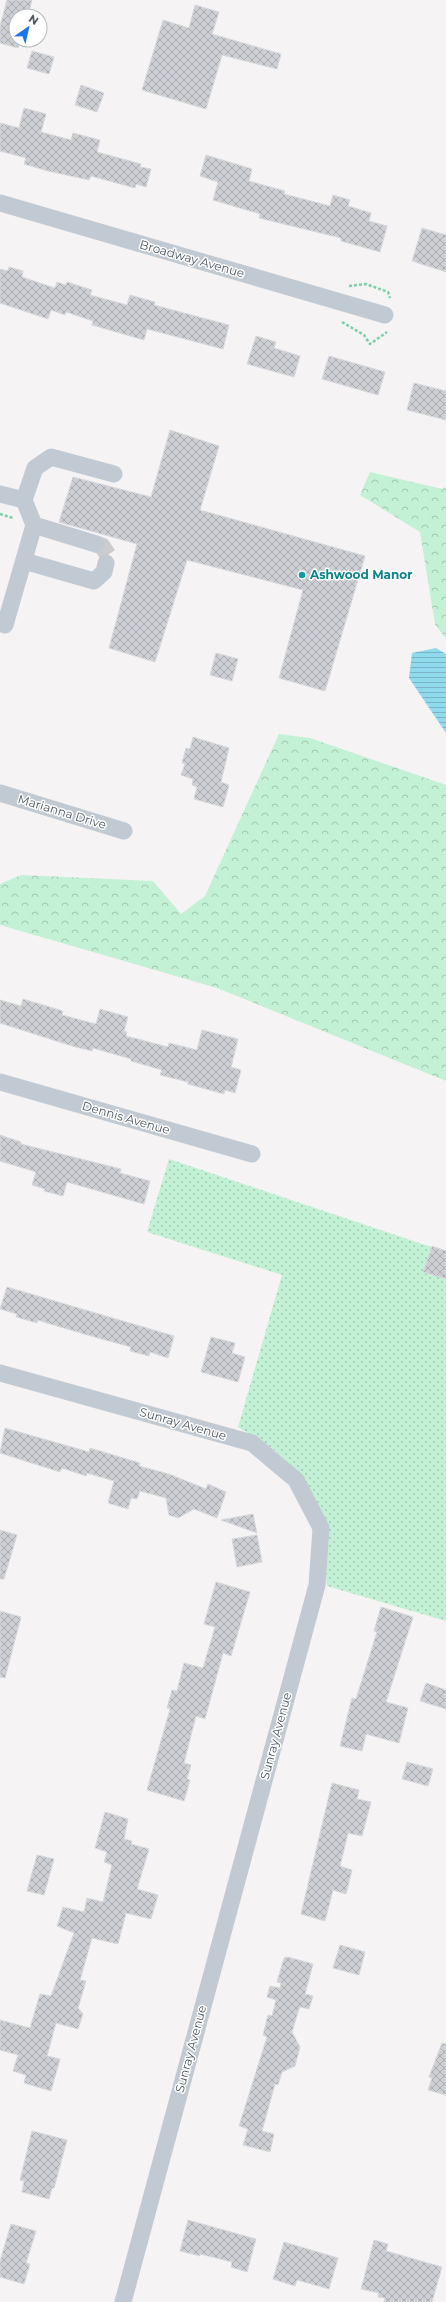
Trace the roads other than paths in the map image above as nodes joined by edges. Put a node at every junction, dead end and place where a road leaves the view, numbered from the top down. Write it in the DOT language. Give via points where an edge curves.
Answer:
graph roads {
  1 [pos="0,203"];
  2 [pos="385,315"];
  3 [pos="114,474"];
  4 [pos="0,494"];
  5 [pos="24,500"];
  6 [pos="34,525"];
  7 [pos="96,544"];
  8 [pos="24,561"];
  9 [pos="106,563"];
  10 [pos="5,625"];
  11 [pos="0,793"];
  12 [pos="124,831"];
  13 [pos="0,1082"];
  14 [pos="252,1154"];
  15 [pos="0,1373"];
  16 [pos="123,2302"];
  1 -- 2 [label="street, Broadway Avenue"];
  3 -- 5 [label="street" via="51,457 35,468"];
  4 -- 5 [label="street"];
  5 -- 6 [label="street"];
  6 -- 7 [label="street"];
  6 -- 8 [label="street"];
  8 -- 9 [label="street" via="94,581 104,572"];
  8 -- 10 [label="street"];
  11 -- 12 [label="street, Marianna Drive"];
  13 -- 14 [label="street, Dennis Avenue"];
  15 -- 16 [label="street, Sunray Avenue" via="252,1443 296,1480 321,1528 317,1585"];
}
